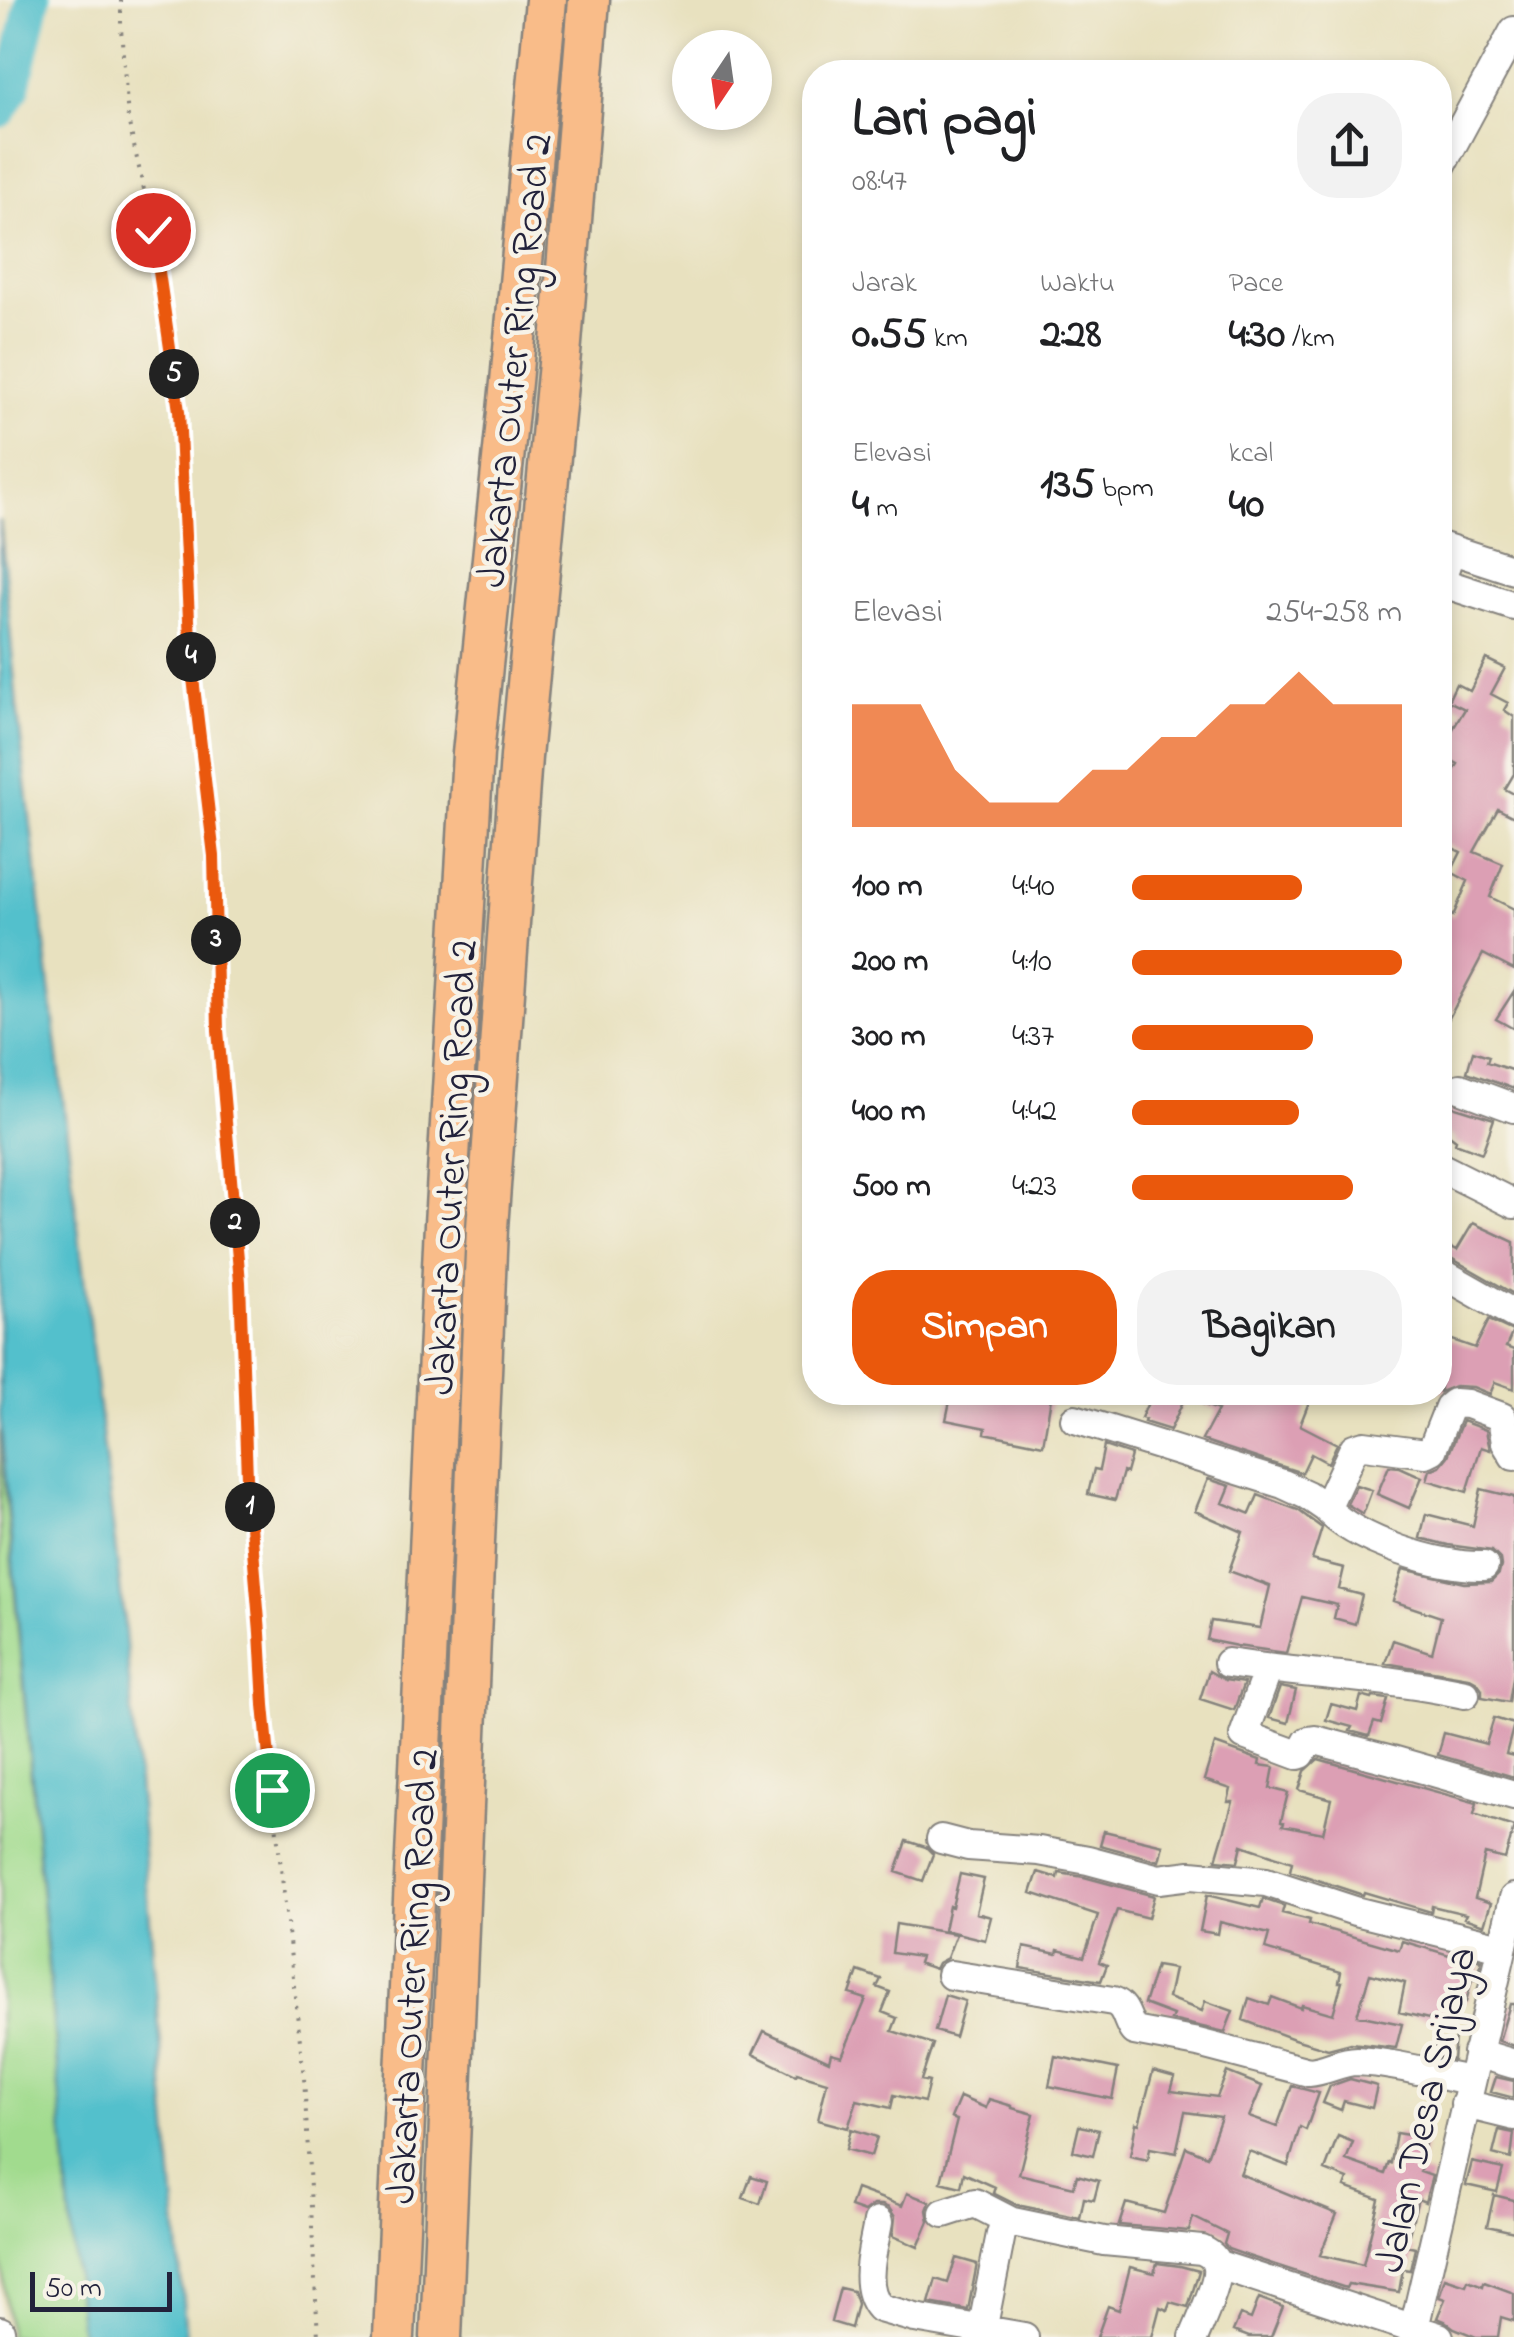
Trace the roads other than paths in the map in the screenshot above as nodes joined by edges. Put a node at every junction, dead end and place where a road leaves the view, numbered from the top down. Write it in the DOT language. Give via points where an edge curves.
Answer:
graph roads {
  1 [pos="517,0"];
  2 [pos="546,0"];
  3 [pos="590,0"];
  4 [pos="1514,31"];
  5 [pos="1452,146"];
  6 [pos="512,382"];
  7 [pos="1452,550"];
  8 [pos="1514,570"];
  9 [pos="1452,586"];
  10 [pos="1514,606"];
  11 [pos="1460,1088"];
  12 [pos="1514,1108"];
  13 [pos="1452,1173"];
  14 [pos="1514,1204"];
  15 [pos="1452,1279"];
  16 [pos="1514,1314"];
  17 [pos="1452,1405"];
  18 [pos="1452,1405"];
  19 [pos="1075,1420"];
  20 [pos="1514,1456"];
  21 [pos="1326,1508"];
  22 [pos="1484,1566"];
  23 [pos="1228,1663"];
  24 [pos="1268,1669"];
  25 [pos="1465,1694"];
  26 [pos="1514,1794"];
  27 [pos="940,1839"];
  28 [pos="1514,1898"];
  29 [pos="1505,1955"];
  30 [pos="951,1976"];
  31 [pos="1477,2053"];
  32 [pos="1514,2064"];
  33 [pos="1467,2093"];
  34 [pos="1514,2116"];
  35 [pos="944,2213"];
  36 [pos="1010,2221"];
  37 [pos="878,2222"];
  38 [pos="1216,2264"];
  39 [pos="982,2331"];
  40 [pos="1421,2335"];
  41 [pos="394,2337"];
  42 [pos="440,2337"];
  43 [pos="1024,2337"];
  44 [pos="1194,2337"];
  1 -- 6 [label="highway"];
  2 -- 6 [label="highway, Jakarta Outer Ring Road 2"];
  3 -- 42 [label="highway, Jakarta Outer Ring Road 2" via="521,757 487,1228"];
  4 -- 5 [label="street"];
  6 -- 41 [label="highway, Jakarta Outer Ring Road 2" via="473,754"];
  7 -- 8 [label="street"];
  9 -- 10 [label="street"];
  11 -- 12 [label="street"];
  13 -- 14 [label="street"];
  15 -- 16 [label="street"];
  17 -- 21 [label="street" via="1426,1454 1356,1447"];
  18 -- 20 [label="street" via="1502,1417"];
  19 -- 21 [label="street" via="1283,1484"];
  21 -- 22 [label="street" via="1406,1552"];
  23 -- 24 [label="street"];
  24 -- 25 [label="street"];
  24 -- 26 [label="street" via="1244,1736 1298,1755 1314,1740"];
  27 -- 29 [label="street" via="1088,1860 1158,1879 1266,1882"];
  28 -- 29 [label="street, Jalan Desa Srijaya"];
  29 -- 31 [label="street, Jalan Desa Srijaya"];
  30 -- 33 [label="street" via="1113,2001 1134,2031 1309,2072 1357,2061 1402,2067"];
  31 -- 32 [label="street"];
  31 -- 33 [label="street, Jalan Desa Srijaya"];
  33 -- 34 [label="street"];
  33 -- 40 [label="street, Jalan Desa Srijaya"];
  35 -- 36 [label="street" via="975,2204"];
  36 -- 38 [label="street" via="1104,2241 1202,2250"];
  36 -- 39 [label="street" via="1001,2234"];
  37 -- 39 [label="street" via="870,2280 880,2308"];
  38 -- 40 [label="street"];
  38 -- 44 [label="street"];
  39 -- 43 [label="street"];
}
